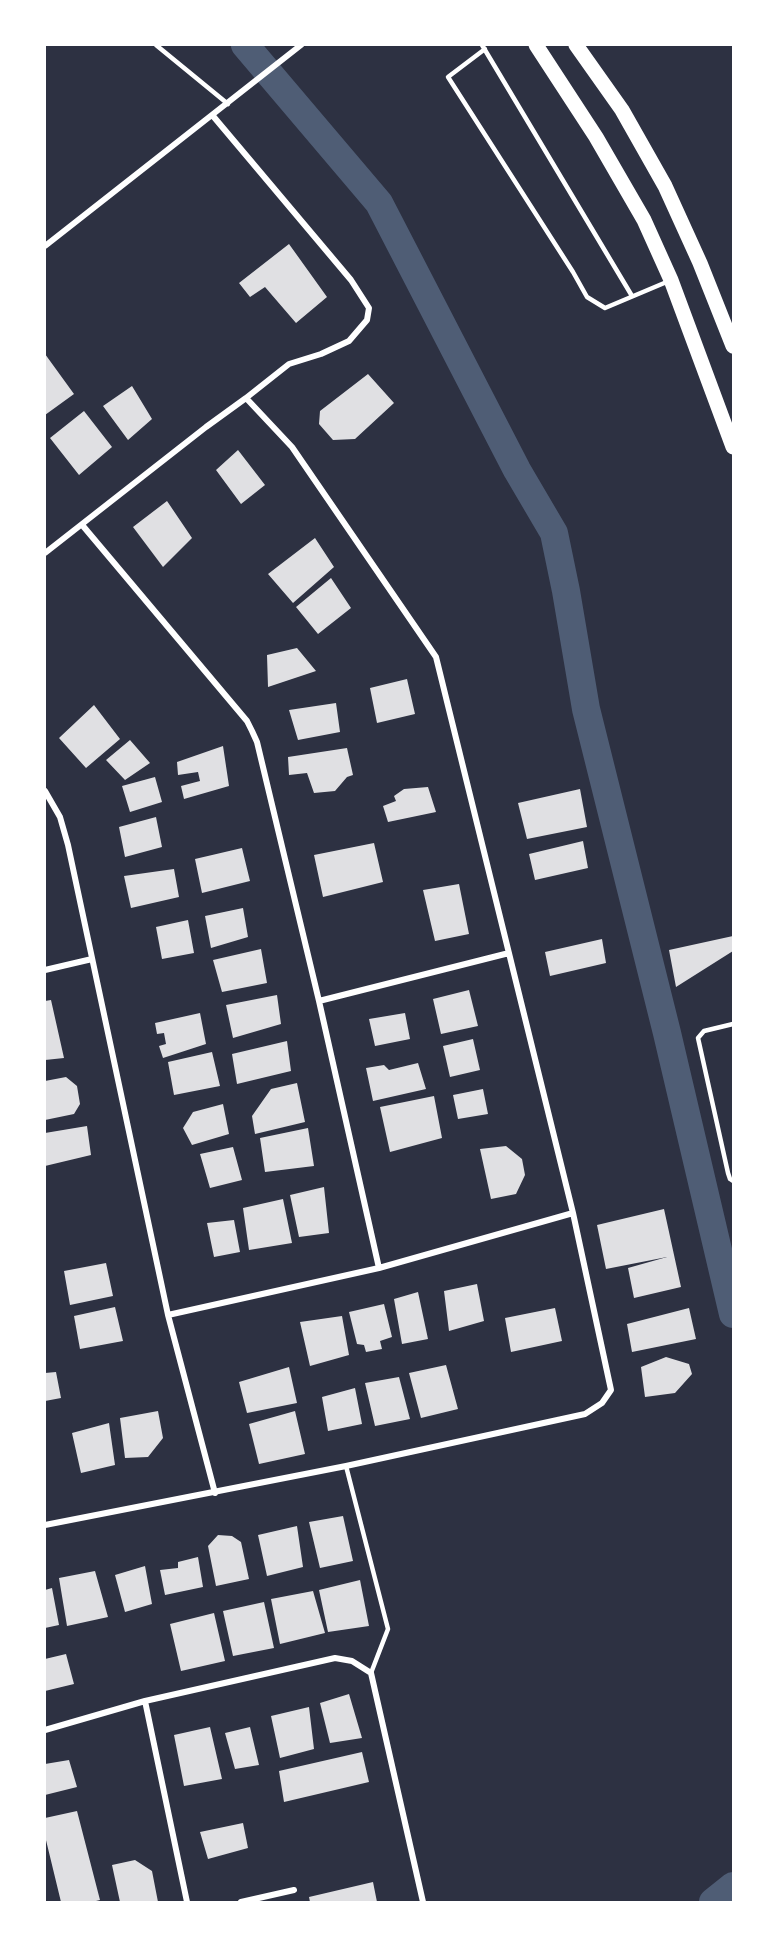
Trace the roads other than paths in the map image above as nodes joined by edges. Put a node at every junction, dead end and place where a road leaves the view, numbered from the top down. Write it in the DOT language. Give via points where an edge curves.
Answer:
graph roads {
  1 [pos="156,45"];
  2 [pos="301,45"];
  3 [pos="576,45"];
  4 [pos="483,47"];
  5 [pos="538,48"];
  6 [pos="228,104"];
  7 [pos="213,116"];
  8 [pos="46,243"];
  9 [pos="671,280"];
  10 [pos="632,296"];
  11 [pos="733,346"];
  12 [pos="246,398"];
  13 [pos="733,447"];
  14 [pos="82,526"];
  15 [pos="45,554"];
  16 [pos="45,791"];
  17 [pos="509,953"];
  18 [pos="92,959"];
  19 [pos="45,970"];
  20 [pos="319,1001"];
  21 [pos="733,1024"];
  22 [pos="733,1181"];
  23 [pos="573,1213"];
  24 [pos="379,1268"];
  25 [pos="168,1316"];
  26 [pos="346,1466"];
  27 [pos="215,1493"];
  28 [pos="45,1525"];
  29 [pos="371,1673"];
  30 [pos="145,1701"];
  31 [pos="45,1730"];
  32 [pos="294,1890"];
  33 [pos="187,1902"];
  34 [pos="241,1902"];
  35 [pos="423,1902"];
  1 -- 6 [label="lane"];
  2 -- 6 [label="street"];
  3 -- 11 [label="main road" via="622,110 665,186"];
  4 -- 10 [label="lane"];
  4 -- 10 [label="lane" via="448,77 587,297 605,308"];
  5 -- 9 [label="main road" via="597,137 644,220"];
  6 -- 7 [label="street"];
  7 -- 8 [label="street"];
  7 -- 12 [label="street" via="351,280 369,308 367,320 350,341 289,364"];
  9 -- 10 [label="lane"];
  9 -- 13 [label="main road"];
  12 -- 14 [label="street"];
  12 -- 17 [label="street" via="292,447 436,657"];
  14 -- 15 [label="street"];
  14 -- 20 [label="street" via="252,731"];
  16 -- 18 [label="street" via="60,817 68,845"];
  17 -- 20 [label="street"];
  17 -- 23 [label="street"];
  18 -- 19 [label="street"];
  18 -- 25 [label="street"];
  20 -- 24 [label="street"];
  21 -- 22 [label="lane" via="704,1031 698,1038"];
  23 -- 24 [label="street"];
  23 -- 26 [label="street" via="611,1390 602,1403 585,1414"];
  24 -- 25 [label="street"];
  25 -- 27 [label="street"];
  26 -- 27 [label="street"];
  26 -- 29 [label="lane" via="388,1629"];
  27 -- 28 [label="street"];
  29 -- 30 [label="street" via="352,1661 335,1658"];
  29 -- 35 [label="street"];
  30 -- 31 [label="street"];
  30 -- 33 [label="street"];
  32 -- 34 [label="street"];
}
